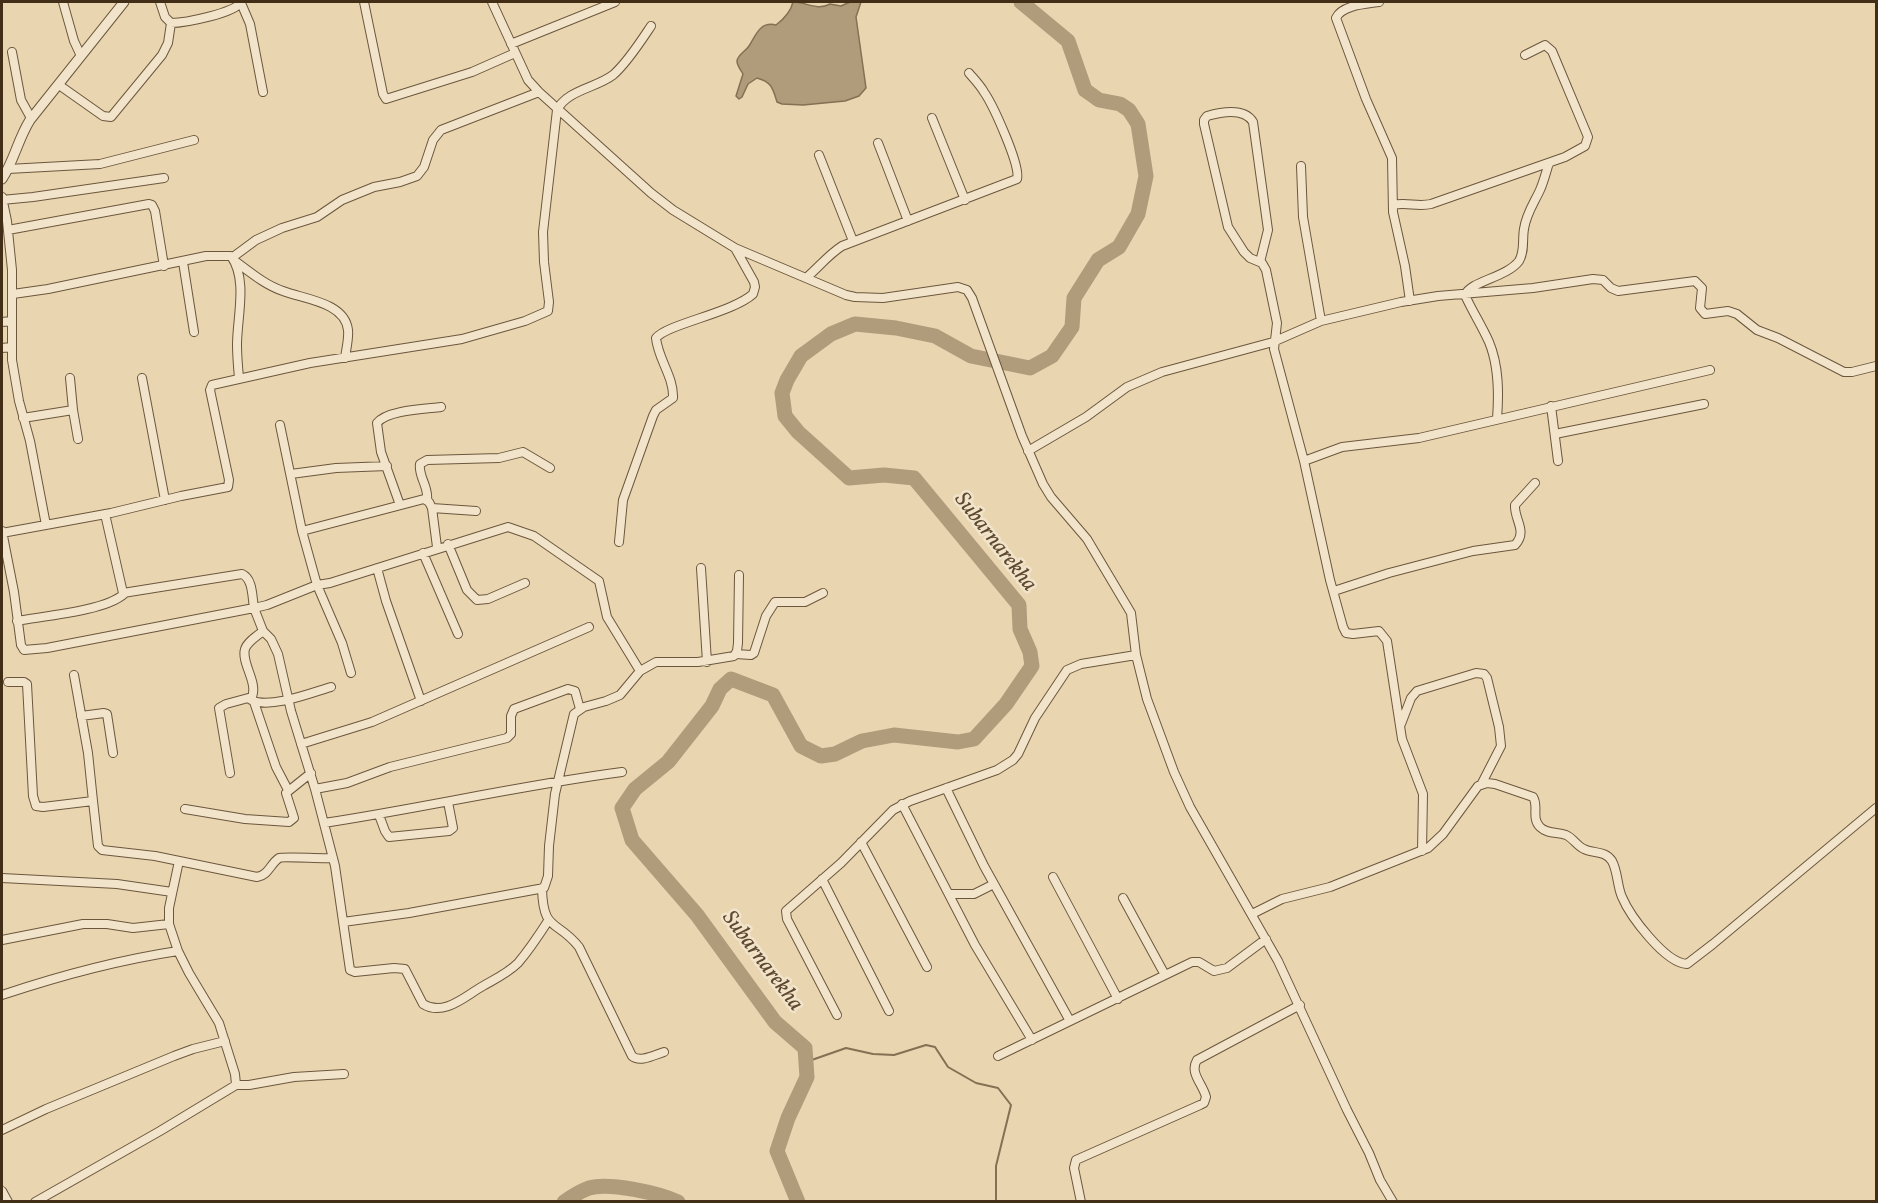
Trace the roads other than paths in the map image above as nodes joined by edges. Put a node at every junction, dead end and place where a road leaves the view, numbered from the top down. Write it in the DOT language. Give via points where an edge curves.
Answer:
graph roads {
  1 [pos="63,2"];
  2 [pos="124,2"];
  3 [pos="160,2"];
  4 [pos="241,2"];
  5 [pos="364,2"];
  6 [pos="492,2"];
  7 [pos="615,2"];
  8 [pos="1379,2"];
  9 [pos="171,23"];
  10 [pos="651,26"];
  11 [pos="511,44"];
  12 [pos="12,52"];
  13 [pos="515,53"];
  14 [pos="1524,55"];
  15 [pos="81,56"];
  16 [pos="969,73"];
  17 [pos="59,85"];
  18 [pos="263,92"];
  19 [pos="539,92"];
  20 [pos="557,110"];
  21 [pos="31,118"];
  22 [pos="932,118"];
  23 [pos="194,140"];
  24 [pos="878,143"];
  25 [pos="819,155"];
  26 [pos="1549,163"];
  27 [pos="1301,166"];
  28 [pos="8,169"];
  29 [pos="164,178"];
  30 [pos="2,179"];
  31 [pos="2,198"];
  32 [pos="964,200"];
  33 [pos="1393,205"];
  34 [pos="908,221"];
  35 [pos="8,230"];
  36 [pos="853,242"];
  37 [pos="735,248"];
  38 [pos="234,259"];
  39 [pos="183,262"];
  40 [pos="1260,262"];
  41 [pos="164,266"];
  42 [pos="806,278"];
  43 [pos="13,294"];
  44 [pos="1465,295"];
  45 [pos="1410,301"];
  46 [pos="11,321"];
  47 [pos="1321,321"];
  48 [pos="2,322"];
  49 [pos="194,332"];
  50 [pos="1274,342"];
  51 [pos="11,347"];
  52 [pos="2,348"];
  53 [pos="345,358"];
  54 [pos="1876,366"];
  55 [pos="1710,369"];
  56 [pos="70,378"];
  57 [pos="142,378"];
  58 [pos="239,378"];
  59 [pos="1704,404"];
  60 [pos="1551,406"];
  61 [pos="441,407"];
  62 [pos="73,410"];
  63 [pos="23,418"];
  64 [pos="1497,418"];
  65 [pos="280,425"];
  66 [pos="1555,434"];
  67 [pos="78,439"];
  68 [pos="1028,451"];
  69 [pos="1304,461"];
  70 [pos="1558,461"];
  71 [pos="387,466"];
  72 [pos="550,468"];
  73 [pos="291,474"];
  74 [pos="1536,483"];
  75 [pos="165,500"];
  76 [pos="427,500"];
  77 [pos="400,505"];
  78 [pos="432,508"];
  79 [pos="476,511"];
  80 [pos="105,514"];
  81 [pos="45,525"];
  82 [pos="302,531"];
  83 [pos="2,532"];
  84 [pos="619,542"];
  85 [pos="448,544"];
  86 [pos="437,547"];
  87 [pos="423,553"];
  88 [pos="377,568"];
  89 [pos="701,568"];
  90 [pos="739,575"];
  91 [pos="525,583"];
  92 [pos="317,585"];
  93 [pos="1334,591"];
  94 [pos="823,593"];
  95 [pos="124,594"];
  96 [pos="254,608"];
  97 [pos="17,621"];
  98 [pos="589,627"];
  99 [pos="262,631"];
  100 [pos="458,634"];
  101 [pos="736,654"];
  102 [pos="1136,655"];
  103 [pos="707,662"];
  104 [pos="640,671"];
  105 [pos="351,673"];
  106 [pos="75,675"];
  107 [pos="8,682"];
  108 [pos="331,687"];
  109 [pos="289,699"];
  110 [pos="252,700"];
  111 [pos="421,701"];
  112 [pos="580,709"];
  113 [pos="81,716"];
  114 [pos="1400,725"];
  115 [pos="302,744"];
  116 [pos="113,753"];
  117 [pos="622,772"];
  118 [pos="230,773"];
  119 [pos="311,773"];
  120 [pos="558,780"];
  121 [pos="1482,783"];
  122 [pos="946,788"];
  123 [pos="315,789"];
  124 [pos="288,790"];
  125 [pos="93,801"];
  126 [pos="448,802"];
  127 [pos="902,804"];
  128 [pos="1876,808"];
  129 [pos="185,809"];
  130 [pos="379,815"];
  131 [pos="324,824"];
  132 [pos="861,842"];
  133 [pos="1422,851"];
  134 [pos="333,858"];
  135 [pos="179,861"];
  136 [pos="1053,877"];
  137 [pos="2,878"];
  138 [pos="822,879"];
  139 [pos="994,884"];
  140 [pos="542,888"];
  141 [pos="172,892"];
  142 [pos="949,894"];
  143 [pos="1123,898"];
  144 [pos="1252,914"];
  145 [pos="548,921"];
  146 [pos="343,922"];
  147 [pos="169,924"];
  148 [pos="1266,939"];
  149 [pos="2,940"];
  150 [pos="178,951"];
  151 [pos="927,967"];
  152 [pos="1165,975"];
  153 [pos="2,995"];
  154 [pos="1118,999"];
  155 [pos="1300,1005"];
  156 [pos="889,1011"];
  157 [pos="837,1015"];
  158 [pos="1071,1021"];
  159 [pos="1032,1040"];
  160 [pos="225,1041"];
  161 [pos="664,1052"];
  162 [pos="998,1056"];
  163 [pos="344,1074"];
  164 [pos="236,1085"];
  165 [pos="2,1130"];
  166 [pos="2,1191"];
  167 [pos="8,1202"];
  168 [pos="35,1202"];
  169 [pos="1081,1202"];
  170 [pos="1393,1202"];
  1 -- 15 [label="street"];
  2 -- 15 [label="street"];
  3 -- 9 [label="street"];
  4 -- 9 [label="street" via="226,11"];
  4 -- 18 [label="street" via="250,24"];
  5 -- 13 [label="street" via="386,99 472,72"];
  6 -- 11 [label="street"];
  7 -- 11 [label="street"];
  8 -- 33 [label="street" via="1345,9 1336,18 1392,158"];
  9 -- 17 [label="street" via="162,55 111,117"];
  10 -- 20 [label="street" via="618,71 568,97"];
  11 -- 13 [label="street"];
  12 -- 21 [label="street" via="21,100"];
  13 -- 19 [label="street" via="528,80"];
  14 -- 26 [label="street" via="1543,45 1549,47 1588,137 1578,151"];
  15 -- 17 [label="street"];
  16 -- 32 [label="street" via="994,110 1018,177"];
  17 -- 21 [label="street"];
  19 -- 20 [label="street"];
  19 -- 38 [label="street" via="441,130 417,176 342,200 322,214 256,240"];
  20 -- 37 [label="street" via="651,193"];
  20 -- 53 [label="street" via="543,232 548,311 462,339"];
  21 -- 28 [label="street"];
  22 -- 32 [label="street"];
  23 -- 28 [label="street" via="100,164"];
  24 -- 34 [label="street"];
  25 -- 36 [label="street"];
  26 -- 33 [label="street" via="1431,204"];
  26 -- 44 [label="street" via="1529,210 1520,259 1500,275 1469,288"];
  27 -- 47 [label="street" via="1304,217"];
  28 -- 30 [label="street"];
  29 -- 31 [label="street"];
  31 -- 35 [label="street"];
  32 -- 34 [label="street"];
  33 -- 45 [label="street"];
  34 -- 36 [label="street"];
  35 -- 41 [label="street" via="149,204 155,211"];
  35 -- 43 [label="street"];
  36 -- 42 [label="street" via="830,254"];
  37 -- 42 [label="street"];
  37 -- 84 [label="street" via="754,282 753,294 719,313 656,338 674,396 652,416 623,500"];
  38 -- 39 [label="street" via="206,256"];
  38 -- 53 [label="street" via="279,290 335,310 345,320 348,331"];
  38 -- 58 [label="street" via="240,296"];
  39 -- 41 [label="street"];
  39 -- 49 [label="street"];
  40 -- 40 [label="street" via="1268,230 1253,122 1237,112 1207,116 1204,124 1228,227 1244,252"];
  40 -- 50 [label="street" via="1266,270 1277,323"];
  41 -- 43 [label="street"];
  42 -- 68 [label="street" via="855,297 883,298 958,287 967,290"];
  43 -- 46 [label="street"];
  44 -- 45 [label="street"];
  44 -- 54 [label="street" via="1593,279 1603,280 1618,291 1695,281 1702,288 1700,308 1705,314 1737,314 1757,330 1844,372"];
  44 -- 64 [label="street" via="1489,343 1498,389"];
  45 -- 47 [label="street"];
  46 -- 48 [label="street"];
  46 -- 51 [label="street"];
  47 -- 50 [label="street"];
  50 -- 68 [label="street" via="1145,378"];
  50 -- 69 [label="street"];
  51 -- 52 [label="street"];
  51 -- 63 [label="street"];
  53 -- 58 [label="street"];
  55 -- 60 [label="street"];
  56 -- 62 [label="street"];
  57 -- 75 [label="street"];
  58 -- 75 [label="street" via="210,387 228,488"];
  59 -- 66 [label="street"];
  60 -- 64 [label="street"];
  60 -- 66 [label="street"];
  61 -- 71 [label="street" via="378,420 377,433"];
  62 -- 63 [label="street"];
  62 -- 67 [label="street"];
  63 -- 81 [label="street"];
  64 -- 69 [label="street" via="1419,438 1341,447"];
  65 -- 73 [label="street"];
  66 -- 70 [label="street"];
  68 -- 102 [label="street" via="1052,497 1087,539 1131,613"];
  69 -- 93 [label="street"];
  71 -- 73 [label="street"];
  71 -- 77 [label="street"];
  72 -- 76 [label="street" via="523,452 499,458 427,460 419,466"];
  73 -- 82 [label="street"];
  74 -- 93 [label="street" via="1515,505 1521,527 1515,545 1463,554"];
  75 -- 80 [label="street"];
  76 -- 77 [label="street"];
  76 -- 78 [label="street"];
  77 -- 82 [label="street"];
  78 -- 79 [label="street"];
  78 -- 86 [label="street"];
  80 -- 81 [label="street"];
  80 -- 95 [label="street"];
  81 -- 83 [label="street"];
  82 -- 92 [label="street"];
  83 -- 97 [label="street"];
  85 -- 86 [label="street"];
  85 -- 91 [label="street" via="467,590 477,600"];
  85 -- 104 [label="street" via="508,526 556,549 599,580 607,617"];
  86 -- 87 [label="street"];
  87 -- 88 [label="street"];
  87 -- 100 [label="street"];
  88 -- 92 [label="street"];
  88 -- 111 [label="street"];
  89 -- 103 [label="street"];
  90 -- 101 [label="street"];
  92 -- 96 [label="street"];
  92 -- 105 [label="street"];
  93 -- 114 [label="street" via="1346,633 1377,631 1385,636"];
  94 -- 101 [label="street" via="805,602 775,602 754,653"];
  95 -- 96 [label="street" via="242,574 250,582"];
  95 -- 97 [label="street" via="98,606"];
  96 -- 97 [label="street" via="28,651 21,645"];
  96 -- 99 [label="street"];
  98 -- 111 [label="street"];
  99 -- 109 [label="street" via="274,644"];
  99 -- 110 [label="street" via="245,649 254,689"];
  101 -- 103 [label="street"];
  102 -- 122 [label="street" via="1067,670 1013,760 997,770"];
  102 -- 144 [label="street" via="1147,699 1182,790"];
  103 -- 104 [label="street" via="657,662"];
  104 -- 112 [label="street" via="620,695"];
  106 -- 113 [label="street"];
  107 -- 125 [label="street" via="27,684 36,806"];
  108 -- 109 [label="street"];
  109 -- 110 [label="street" via="260,703"];
  109 -- 115 [label="street"];
  110 -- 118 [label="street" via="219,708"];
  110 -- 124 [label="street"];
  111 -- 115 [label="street"];
  112 -- 120 [label="street" via="572,717"];
  112 -- 123 [label="street" via="575,691 568,689 514,709 512,734 507,738"];
  113 -- 116 [label="street" via="107,714"];
  113 -- 125 [label="street"];
  114 -- 121 [label="street" via="1417,691 1484,674 1501,740"];
  114 -- 133 [label="street" via="1423,794"];
  115 -- 119 [label="street"];
  117 -- 120 [label="street"];
  119 -- 123 [label="street"];
  119 -- 124 [label="street"];
  120 -- 126 [label="street"];
  120 -- 140 [label="street" via="548,876"];
  121 -- 128 [label="street" via="1533,797 1540,827 1610,858 1624,902 1654,942 1683,964 1694,960"];
  121 -- 133 [label="street" via="1443,834"];
  122 -- 127 [label="street"];
  122 -- 139 [label="street"];
  123 -- 131 [label="street"];
  124 -- 129 [label="street" via="286,797 294,818 289,822"];
  125 -- 135 [label="street" via="98,846 102,850"];
  126 -- 130 [label="street"];
  126 -- 130 [label="street" via="453,828 449,831 393,838 386,834"];
  127 -- 132 [label="street"];
  127 -- 142 [label="street"];
  130 -- 131 [label="street"];
  131 -- 134 [label="street"];
  132 -- 138 [label="street"];
  132 -- 151 [label="street"];
  133 -- 144 [label="street" via="1330,887 1282,899"];
  134 -- 135 [label="street" via="283,857 257,878"];
  134 -- 146 [label="street"];
  135 -- 141 [label="street"];
  136 -- 154 [label="street"];
  137 -- 141 [label="street" via="117,884"];
  138 -- 156 [label="street"];
  138 -- 157 [label="street" via="785,913"];
  139 -- 142 [label="street" via="968,895"];
  139 -- 158 [label="street"];
  140 -- 145 [label="street"];
  140 -- 146 [label="street"];
  141 -- 147 [label="street"];
  142 -- 159 [label="street"];
  143 -- 152 [label="street"];
  144 -- 148 [label="street"];
  145 -- 146 [label="street" via="527,952 507,972 461,1000 434,1008 423,1004 405,969 350,970"];
  145 -- 161 [label="street" via="579,947 632,1056 641,1059"];
  147 -- 149 [label="street" via="133,928 83,924"];
  147 -- 150 [label="street"];
  148 -- 152 [label="street" via="1221,970 1197,961"];
  148 -- 155 [label="street"];
  150 -- 153 [label="street" via="132,958"];
  150 -- 160 [label="street" via="219,1023"];
  152 -- 154 [label="street"];
  154 -- 158 [label="street"];
  155 -- 169 [label="street" via="1197,1060 1194,1072 1206,1097 1200,1106 1076,1160"];
  155 -- 170 [label="street"];
  158 -- 159 [label="street"];
  159 -- 162 [label="street"];
  160 -- 164 [label="street"];
  160 -- 165 [label="street" via="174,1056"];
  163 -- 164 [label="street"];
  164 -- 168 [label="street"];
  166 -- 167 [label="street"];
}
